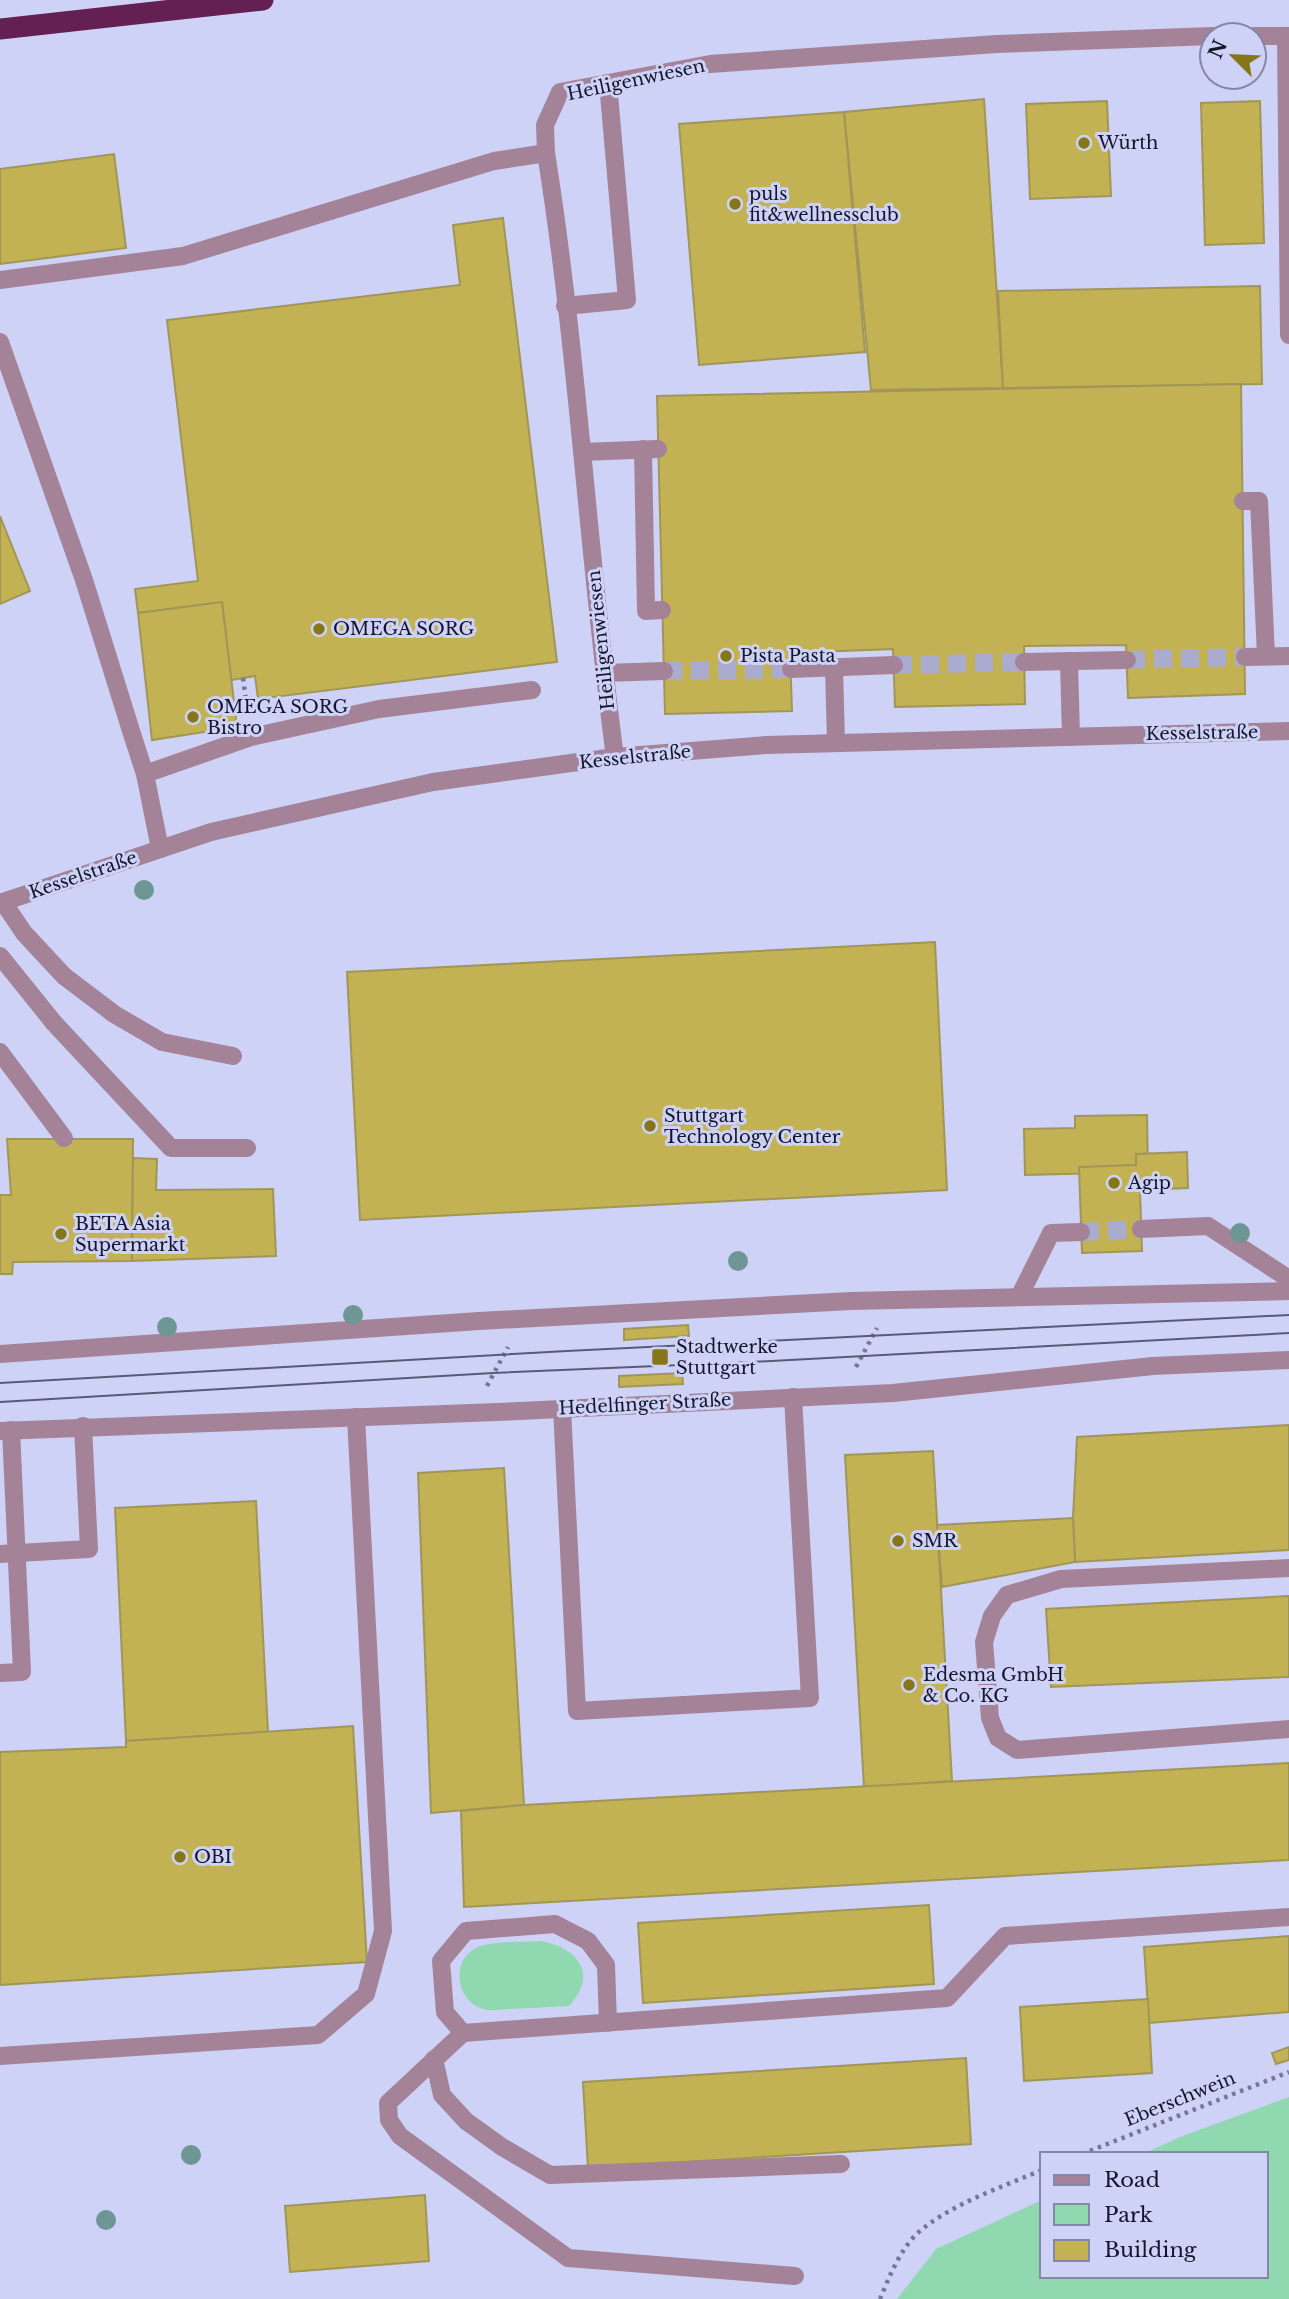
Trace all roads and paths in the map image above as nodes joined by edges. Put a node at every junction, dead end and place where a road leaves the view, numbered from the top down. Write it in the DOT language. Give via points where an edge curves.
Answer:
graph roads {
  1 [pos="262,0"];
  2 [pos="0,29"];
  3 [pos="1268,36"];
  4 [pos="1287,36"];
  5 [pos="1198,37"];
  6 [pos="608,83"];
  7 [pos="1288,116"];
  8 [pos="546,153"];
  9 [pos="1289,246"];
  10 [pos="0,280"];
  11 [pos="565,306"];
  12 [pos="1289,335"];
  13 [pos="0,342"];
  14 [pos="582,452"];
  15 [pos="1243,501"];
  16 [pos="662,610"];
  17 [pos="1266,656"];
  18 [pos="1289,656"];
  19 [pos="1245,657"];
  20 [pos="1127,660"];
  21 [pos="1024,662"];
  22 [pos="1069,662"];
  23 [pos="894,665"];
  24 [pos="834,667"];
  25 [pos="791,668"];
  26 [pos="664,671"];
  27 [pos="604,673"];
  28 [pos="531,690"];
  29 [pos="1289,731"];
  30 [pos="1071,737"];
  31 [pos="836,743"];
  32 [pos="615,757"];
  33 [pos="145,774"];
  34 [pos="159,849"];
  35 [pos="1,902"];
  36 [pos="0,956"];
  37 [pos="0,1052"];
  38 [pos="233,1056"];
  39 [pos="64,1138"];
  40 [pos="247,1148"];
  41 [pos="1141,1229"];
  42 [pos="1081,1232"];
  43 [pos="1289,1279"];
  44 [pos="1289,1291"];
  45 [pos="1019,1297"];
  46 [pos="514,1338"];
  47 [pos="0,1354"];
  48 [pos="1289,1360"];
  49 [pos="495,1391"];
  50 [pos="793,1397"];
  51 [pos="562,1408"];
  52 [pos="356,1417"];
  53 [pos="83,1426"];
  54 [pos="5,1431"];
  55 [pos="0,1554"];
  56 [pos="1289,1568"];
  57 [pos="0,1673"];
  58 [pos="1289,1729"];
  59 [pos="1289,1917"];
  60 [pos="608,2023"];
  61 [pos="463,2033"];
  62 [pos="0,2056"];
  63 [pos="434,2059"];
  64 [pos="1289,2072"];
  65 [pos="1087,2152"];
  66 [pos="841,2164"];
  67 [pos="1040,2171"];
  68 [pos="795,2276"];
  69 [pos="880,2299"];
  1 -- 2 [label="highway"];
  3 -- 4 [label="street"];
  4 -- 7 [label="street"];
  5 -- 6 [label="street, Heiligenwiesen" via="997,44 710,64"];
  6 -- 8 [label="street, Heiligenwiesen" via="560,92 545,125"];
  6 -- 11 [label="street" via="628,300"];
  7 -- 9 [label="street"];
  8 -- 10 [label="street" via="494,161 183,256"];
  8 -- 11 [label="street, Heiligenwiesen"];
  9 -- 12 [label="street"];
  11 -- 14 [label="street, Heiligenwiesen"];
  13 -- 33 [label="street" via="84,580"];
  14 -- 16 [label="street" via="651,449 646,611"];
  14 -- 27 [label="street, Heiligenwiesen"];
  15 -- 17 [label="street" via="1259,501"];
  17 -- 18 [label="street"];
  17 -- 19 [label="street"];
  20 -- 22 [label="street"];
  21 -- 22 [label="street"];
  22 -- 30 [label="street"];
  23 -- 24 [label="street"];
  24 -- 25 [label="street"];
  24 -- 31 [label="street"];
  26 -- 27 [label="street"];
  27 -- 32 [label="street, Heiligenwiesen"];
  28 -- 33 [label="street" via="379,709 251,737"];
  29 -- 30 [label="street, Kesselstraße"];
  30 -- 31 [label="street, Kesselstraße"];
  31 -- 32 [label="street, Kesselstraße"];
  32 -- 34 [label="street, Kesselstraße" via="433,782 211,832"];
  33 -- 34 [label="street"];
  34 -- 35 [label="street, Kesselstraße"];
  35 -- 38 [label="street" via="64,976 114,1014 162,1042"];
  36 -- 40 [label="street" via="54,1023 172,1148"];
  37 -- 39 [label="street"];
  41 -- 43 [label="street" via="1208,1226"];
  42 -- 45 [label="street" via="1051,1233"];
  44 -- 45 [label="street"];
  45 -- 47 [label="street" via="850,1301 479,1321"];
  46 -- 49 [label="path" via="484,1391"];
  48 -- 50 [label="street, Hedelfinger Straße" via="1153,1366 893,1393"];
  50 -- 51 [label="street, Hedelfinger Straße"];
  50 -- 51 [label="street" via="810,1698 577,1711"];
  51 -- 52 [label="street, Hedelfinger Straße"];
  52 -- 53 [label="street, Hedelfinger Straße"];
  52 -- 62 [label="street" via="383,1931 366,1994 318,2035"];
  53 -- 54 [label="street, Hedelfinger Straße"];
  53 -- 55 [label="street" via="89,1549"];
  54 -- 57 [label="street" via="19,1576 22,1672"];
  56 -- 58 [label="street" via="1061,1580 1007,1595 992,1616 984,1642 990,1718 998,1738 1017,1750"];
  59 -- 60 [label="street" via="1004,1936 947,1998"];
  60 -- 61 [label="street"];
  60 -- 61 [label="street" via="606,1965 588,1941 555,1924 466,1931 441,1961 445,2012"];
  61 -- 63 [label="street"];
  63 -- 66 [label="street" via="442,2095 466,2121 550,2175"];
  63 -- 68 [label="street" via="388,2103 389,2120 400,2136 568,2258"];
  64 -- 65 [label="path, Eberschwein"];
  67 -- 69 [label="path" via="961,2205 920,2231 894,2266"];
}
